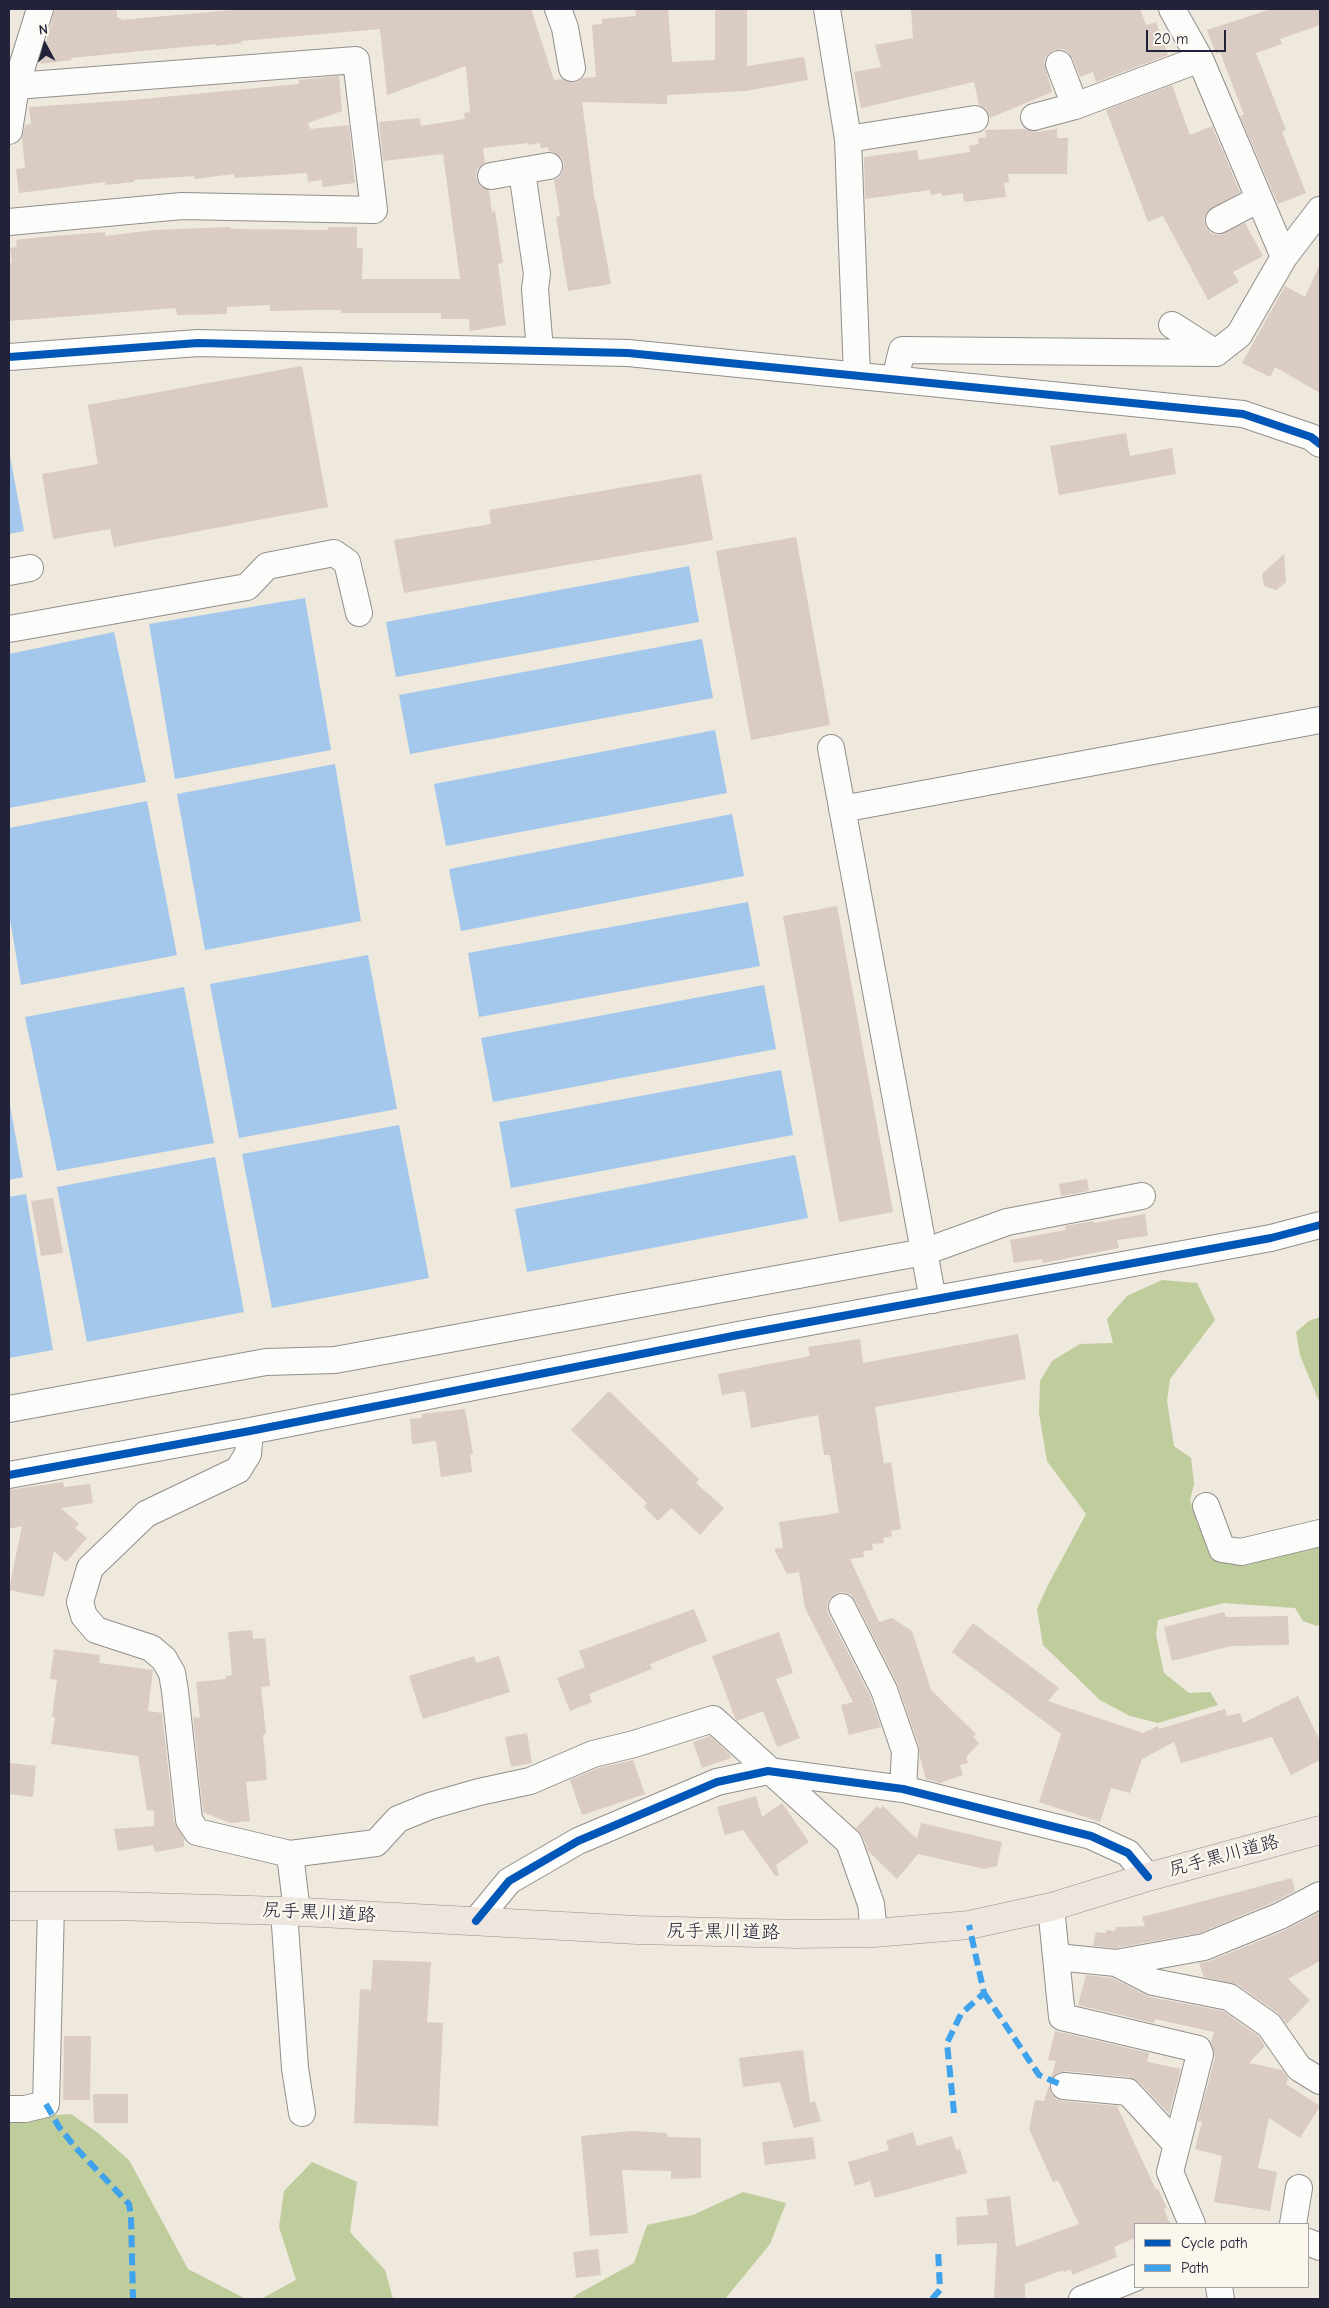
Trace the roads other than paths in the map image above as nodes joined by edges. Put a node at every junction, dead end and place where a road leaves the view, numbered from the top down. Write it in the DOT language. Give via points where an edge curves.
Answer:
graph roads {
  1 [pos="40,9"];
  2 [pos="558,9"];
  3 [pos="827,9"];
  4 [pos="1172,9"];
  5 [pos="1200,59"];
  6 [pos="1059,64"];
  7 [pos="572,68"];
  8 [pos="16,86"];
  9 [pos="1075,106"];
  10 [pos="1034,117"];
  11 [pos="975,119"];
  12 [pos="9,131"];
  13 [pos="848,139"];
  14 [pos="549,166"];
  15 [pos="522,172"];
  16 [pos="491,176"];
  17 [pos="1259,199"];
  18 [pos="1320,210"];
  19 [pos="1219,220"];
  20 [pos="9,222"];
  21 [pos="1284,256"];
  22 [pos="1172,324"];
  23 [pos="540,351"];
  24 [pos="1216,353"];
  25 [pos="9,357"];
  26 [pos="857,376"];
  27 [pos="895,379"];
  28 [pos="1320,444"];
  29 [pos="359,613"];
  30 [pos="9,629"];
  31 [pos="1320,720"];
  32 [pos="831,748"];
  33 [pos="842,809"];
  34 [pos="1142,1196"];
  35 [pos="1320,1225"];
  36 [pos="924,1252"];
  37 [pos="933,1300"];
  38 [pos="9,1409"];
  39 [pos="250,1431"];
  40 [pos="9,1475"];
  41 [pos="1206,1506"];
  42 [pos="1320,1534"];
  43 [pos="842,1607"];
  44 [pos="768,1771"];
  45 [pos="903,1789"];
  46 [pos="1315,1828"];
  47 [pos="290,1854"];
  48 [pos="1148,1877"];
  49 [pos="9,1888"];
  50 [pos="1320,1894"];
  51 [pos="9,1906"];
  52 [pos="51,1906"];
  53 [pos="114,1906"];
  54 [pos="1051,1907"];
  55 [pos="290,1912"];
  56 [pos="476,1921"];
  57 [pos="874,1933"];
  58 [pos="1058,1957"];
  59 [pos="1116,1963"];
  60 [pos="1320,2081"];
  61 [pos="1064,2086"];
  62 [pos="9,2109"];
  63 [pos="302,2113"];
  64 [pos="1177,2145"];
  65 [pos="1299,2188"];
  66 [pos="1192,2223"];
  67 [pos="1293,2223"];
  68 [pos="1134,2278"];
  69 [pos="1082,2299"];
  1 -- 8 [label="street"];
  2 -- 7 [label="street"];
  3 -- 13 [label="street"];
  4 -- 5 [label="street"];
  5 -- 9 [label="street"];
  5 -- 17 [label="street"];
  6 -- 9 [label="street"];
  8 -- 12 [label="street"];
  8 -- 20 [label="street" via="356,60 374,210 182,206"];
  9 -- 10 [label="street"];
  11 -- 13 [label="street"];
  13 -- 26 [label="street"];
  14 -- 15 [label="street"];
  15 -- 16 [label="street"];
  15 -- 23 [label="street" via="537,274 535,289"];
  17 -- 19 [label="street"];
  17 -- 21 [label="street"];
  18 -- 21 [label="street"];
  21 -- 24 [label="street" via="1239,335"];
  22 -- 24 [label="street"];
  23 -- 25 [label="street" via="198,344"];
  23 -- 26 [label="street" via="628,353"];
  24 -- 27 [label="street" via="902,350"];
  26 -- 27 [label="street"];
  27 -- 28 [label="street" via="1243,414 1311,437"];
  29 -- 30 [label="street" via="347,562 334,553 267,566 247,587"];
  31 -- 33 [label="street"];
  32 -- 33 [label="street"];
  33 -- 36 [label="street"];
  34 -- 36 [label="street" via="1007,1222"];
  35 -- 37 [label="street" via="1271,1238"];
  36 -- 37 [label="street"];
  36 -- 38 [label="street" via="335,1360 266,1362"];
  37 -- 39 [label="street"];
  39 -- 40 [label="street"];
  39 -- 47 [label="street" via="248,1454 238,1470 146,1514 90,1568 80,1602 84,1616 96,1630 151,1648 164,1659 172,1673 188,1820 197,1832"];
  41 -- 42 [label="street" via="1222,1549 1241,1552"];
  43 -- 45 [label="street" via="884,1690 905,1752"];
  44 -- 45 [label="street"];
  44 -- 47 [label="street" via="713,1719 593,1754 530,1781 430,1806 398,1819 376,1843"];
  44 -- 56 [label="street" via="717,1782 578,1841 509,1881"];
  44 -- 57 [label="street" via="849,1842 871,1904"];
  45 -- 48 [label="street" via="1091,1836 1128,1853"];
  46 -- 48 [label="main road, 尻手黒川道路"];
  47 -- 55 [label="street"];
  48 -- 54 [label="main road, 尻手黒川道路"];
  49 -- 53 [label="main road, 尻手黒川道路"];
  50 -- 59 [label="street" via="1280,1916 1204,1947"];
  51 -- 52 [label="main road, 尻手黒川道路"];
  52 -- 53 [label="main road, 尻手黒川道路"];
  52 -- 62 [label="street" via="46,2104"];
  53 -- 55 [label="main road, 尻手黒川道路"];
  54 -- 57 [label="main road, 尻手黒川道路" via="969,1925"];
  54 -- 58 [label="street"];
  55 -- 56 [label="main road, 尻手黒川道路"];
  55 -- 63 [label="street" via="295,2068"];
  56 -- 57 [label="main road, 尻手黒川道路" via="637,1930"];
  58 -- 59 [label="street"];
  58 -- 64 [label="street" via="1062,2017 1198,2049 1200,2054"];
  59 -- 60 [label="street" via="1153,1982 1229,1997 1269,2025 1299,2068"];
  61 -- 64 [label="street" via="1128,2092"];
  64 -- 66 [label="street" via="1170,2172"];
  65 -- 67 [label="street"];
  68 -- 69 [label="street"];
}
